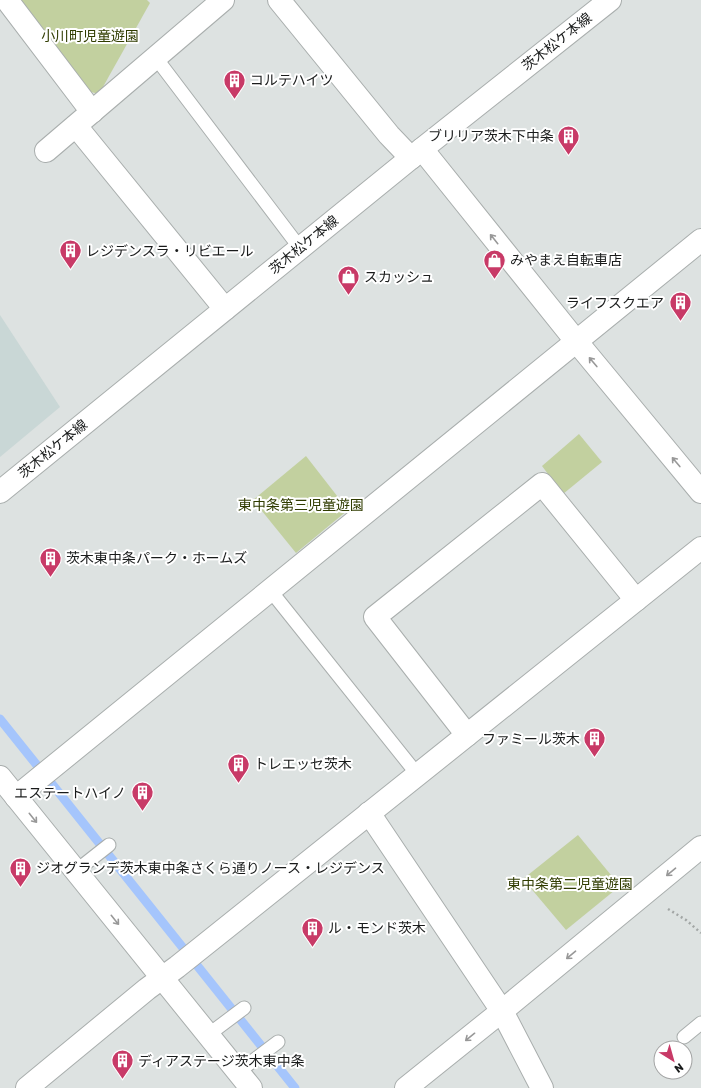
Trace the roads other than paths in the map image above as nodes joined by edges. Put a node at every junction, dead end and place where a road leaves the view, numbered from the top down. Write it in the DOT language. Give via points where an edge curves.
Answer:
graph roads {
  1 [pos="7,0"];
  2 [pos="224,0"];
  3 [pos="278,0"];
  4 [pos="610,0"];
  5 [pos="156,58"];
  6 [pos="84,119"];
  7 [pos="46,151"];
  8 [pos="417,153"];
  9 [pos="701,240"];
  10 [pos="300,248"];
  11 [pos="225,309"];
  12 [pos="576,341"];
  13 [pos="0,492"];
  14 [pos="701,492"];
  15 [pos="701,548"];
  16 [pos="270,590"];
  17 [pos="636,600"];
  18 [pos="467,735"];
  19 [pos="417,774"];
  20 [pos="0,777"];
  21 [pos="23,791"];
  22 [pos="369,813"];
  23 [pos="109,845"];
  24 [pos="701,847"];
  25 [pos="76,871"];
  26 [pos="169,972"];
  27 [pos="244,1008"];
  28 [pos="502,1011"];
  29 [pos="701,1023"];
  30 [pos="208,1035"];
  31 [pos="684,1037"];
  32 [pos="278,1042"];
  33 [pos="244,1080"];
  34 [pos="27,1088"];
  35 [pos="406,1088"];
  36 [pos="542,1088"];
  1 -- 6 [label="street"];
  2 -- 5 [label="street"];
  3 -- 8 [label="street" via="389,135"];
  4 -- 8 [label="street, 茨木松ケ本線"];
  5 -- 6 [label="street"];
  5 -- 10 [label="lane"];
  6 -- 7 [label="street"];
  6 -- 11 [label="street"];
  8 -- 10 [label="street, 茨木松ケ本線"];
  12 -- 8 [label="street, one-way"];
  9 -- 12 [label="street"];
  10 -- 11 [label="street, 茨木松ケ本線"];
  11 -- 13 [label="street, 茨木松ケ本線"];
  14 -- 12 [label="street, one-way"];
  12 -- 16 [label="street"];
  15 -- 17 [label="street"];
  16 -- 19 [label="lane"];
  16 -- 21 [label="street"];
  17 -- 18 [label="street"];
  17 -- 18 [label="street" via="542,484 375,616"];
  18 -- 19 [label="street"];
  19 -- 22 [label="street"];
  20 -- 21 [label="street"];
  21 -- 25 [label="street, one-way"];
  22 -- 26 [label="street"];
  22 -- 28 [label="street"];
  23 -- 25 [label="lane"];
  24 -- 28 [label="street, one-way"];
  25 -- 26 [label="street, one-way"];
  26 -- 30 [label="street"];
  26 -- 34 [label="street"];
  27 -- 30 [label="lane"];
  28 -- 35 [label="street, one-way"];
  28 -- 36 [label="street"];
  29 -- 31 [label="lane"];
  30 -- 33 [label="street"];
  32 -- 33 [label="lane"];
}
